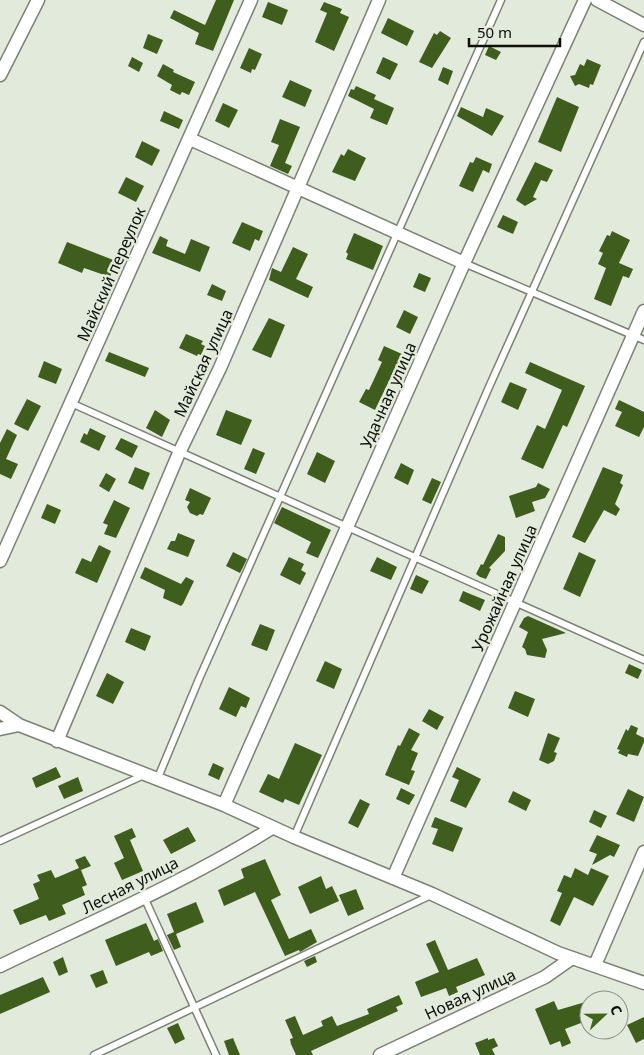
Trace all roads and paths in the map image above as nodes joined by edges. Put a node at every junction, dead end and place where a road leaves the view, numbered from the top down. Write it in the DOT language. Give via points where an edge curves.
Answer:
graph roads {
  1 [pos="38,0"];
  2 [pos="251,0"];
  3 [pos="379,0"];
  4 [pos="501,0"];
  5 [pos="584,0"];
  6 [pos="597,0"];
  7 [pos="644,25"];
  8 [pos="644,42"];
  9 [pos="0,75"];
  10 [pos="190,139"];
  11 [pos="298,187"];
  12 [pos="398,232"];
  13 [pos="464,263"];
  14 [pos="534,291"];
  15 [pos="644,311"];
  16 [pos="638,337"];
  17 [pos="71,404"];
  18 [pos="179,453"];
  19 [pos="280,497"];
  20 [pos="347,527"];
  21 [pos="414,558"];
  22 [pos="0,561"];
  23 [pos="515,604"];
  24 [pos="644,660"];
  25 [pos="0,712"];
  26 [pos="19,725"];
  27 [pos="0,730"];
  28 [pos="57,741"];
  29 [pos="151,777"];
  30 [pos="224,805"];
  31 [pos="272,828"];
  32 [pos="294,837"];
  33 [pos="0,841"];
  34 [pos="644,852"];
  35 [pos="393,878"];
  36 [pos="432,894"];
  37 [pos="144,897"];
  38 [pos="572,958"];
  39 [pos="595,965"];
  40 [pos="0,966"];
  41 [pos="644,983"];
  42 [pos="195,1007"];
  43 [pos="94,1055"];
  44 [pos="216,1055"];
  45 [pos="380,1055"];
  1 -- 9 [label="street"];
  2 -- 10 [label="street, Майский переулок"];
  3 -- 11 [label="street, Майская улица"];
  4 -- 12 [label="lane"];
  5 -- 13 [label="street, Удачная улица"];
  6 -- 7 [label="street"];
  8 -- 14 [label="lane"];
  10 -- 11 [label="street"];
  10 -- 17 [label="street, Майский переулок"];
  11 -- 12 [label="street"];
  11 -- 18 [label="street, Майская улица" via="220,368"];
  12 -- 13 [label="street"];
  12 -- 19 [label="lane"];
  13 -- 14 [label="lane"];
  13 -- 20 [label="street, Удачная улица"];
  14 -- 16 [label="lane"];
  14 -- 21 [label="lane"];
  15 -- 16 [label="street, Урожайная улица"];
  16 -- 23 [label="street, Урожайная улица"];
  17 -- 18 [label="lane"];
  17 -- 22 [label="street, Майский переулок"];
  18 -- 19 [label="lane"];
  18 -- 28 [label="street, Майская улица"];
  19 -- 20 [label="lane"];
  19 -- 29 [label="lane"];
  20 -- 21 [label="lane"];
  20 -- 30 [label="street, Удачная улица"];
  21 -- 23 [label="lane"];
  21 -- 32 [label="lane"];
  23 -- 24 [label="lane"];
  23 -- 35 [label="street, Урожайная улица"];
  25 -- 26 [label="street"];
  26 -- 27 [label="street"];
  26 -- 28 [label="street"];
  28 -- 29 [label="street"];
  29 -- 30 [label="street"];
  29 -- 33 [label="lane"];
  30 -- 31 [label="street"];
  31 -- 32 [label="street"];
  31 -- 37 [label="street, Лесная улица"];
  32 -- 35 [label="street"];
  34 -- 39 [label="street"];
  35 -- 36 [label="street"];
  36 -- 38 [label="street"];
  36 -- 42 [label="lane"];
  37 -- 40 [label="street, Лесная улица"];
  37 -- 42 [label="lane"];
  38 -- 39 [label="street"];
  38 -- 45 [label="street, Новая улица" via="545,977"];
  39 -- 41 [label="street"];
  42 -- 43 [label="lane"];
  42 -- 44 [label="lane"];
}
